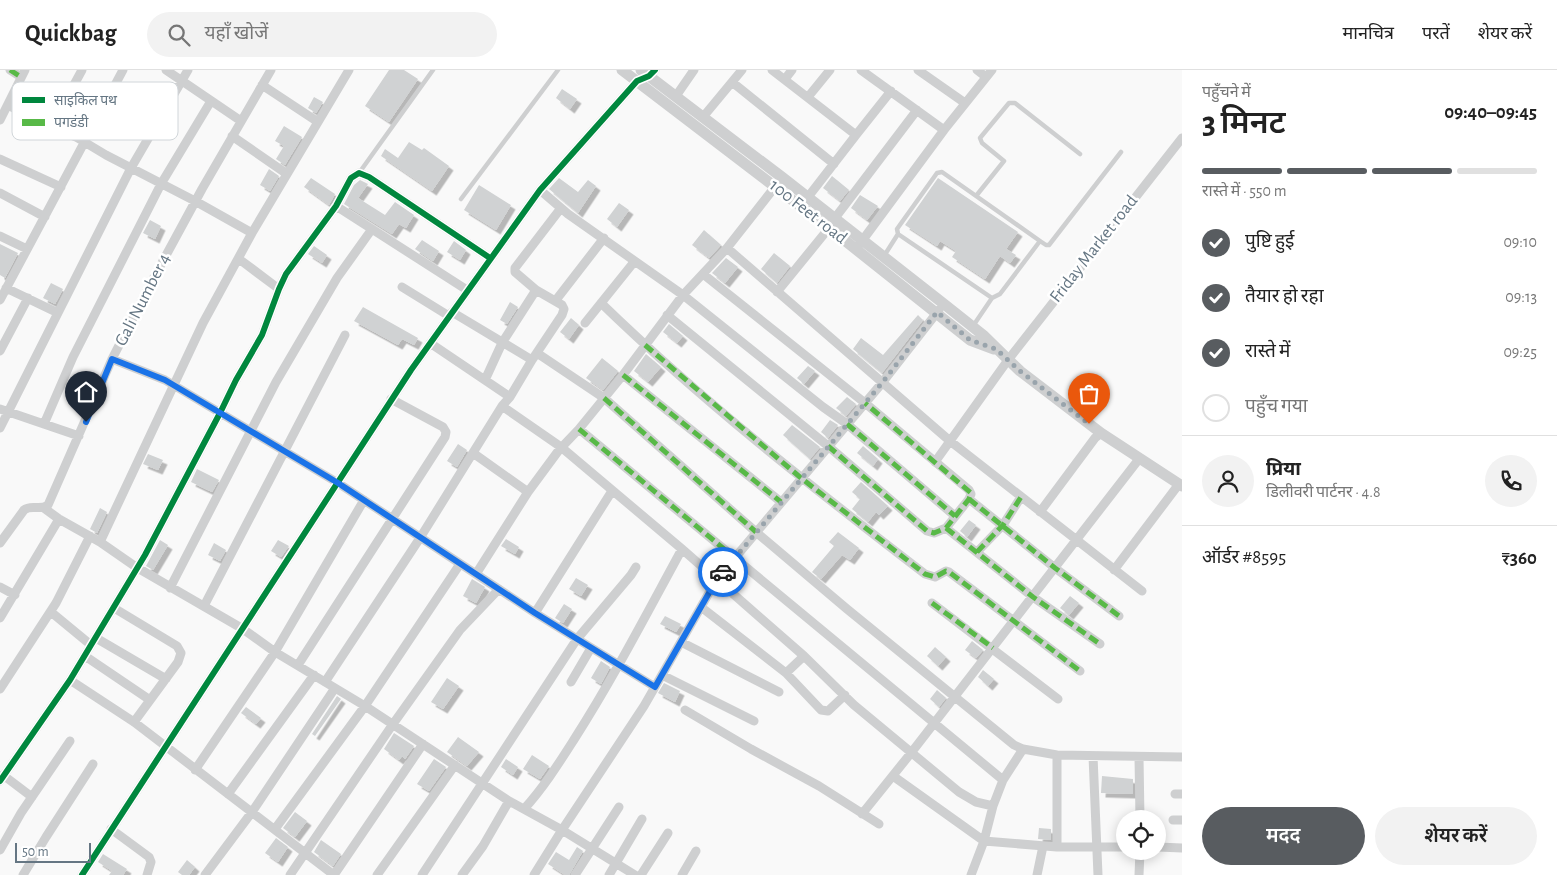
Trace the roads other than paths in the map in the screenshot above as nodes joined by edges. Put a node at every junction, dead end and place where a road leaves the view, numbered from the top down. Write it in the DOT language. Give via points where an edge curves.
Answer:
graph roads {
  1 [pos="10,70"];
  2 [pos="82,70"];
  3 [pos="123,70"];
  4 [pos="166,70"];
  5 [pos="188,70"];
  6 [pos="271,70"];
  7 [pos="349,70"];
  8 [pos="433,70"];
  9 [pos="558,70"];
  10 [pos="622,70"];
  11 [pos="694,70"];
  12 [pos="742,70"];
  13 [pos="772,70"];
  14 [pos="792,70"];
  15 [pos="830,70"];
  16 [pos="861,70"];
  17 [pos="918,70"];
  18 [pos="977,70"];
  19 [pos="648,72"];
  20 [pos="23,73"];
  21 [pos="989,74"];
  22 [pos="784,80"];
  23 [pos="75,82"];
  24 [pos="116,82"];
  25 [pos="181,82"];
  26 [pos="637,82"];
  27 [pos="732,82"];
  28 [pos="262,85"];
  29 [pos="178,87"];
  30 [pos="891,91"];
  31 [pos="12,96"];
  32 [pos="676,96"];
  33 [pos="808,97"];
  34 [pos="211,101"];
  35 [pos="965,103"];
  36 [pos="8,105"];
  37 [pos="12,107"];
  38 [pos="917,110"];
  39 [pos="703,117"];
  40 [pos="0,120"];
  41 [pos="241,121"];
  42 [pos="318,122"];
  43 [pos="944,130"];
  44 [pos="856,135"];
  45 [pos="232,136"];
  46 [pos="1182,138"];
  47 [pos="148,140"];
  48 [pos="83,141"];
  49 [pos="1120,152"];
  50 [pos="1080,154"];
  51 [pos="0,159"];
  52 [pos="834,164"];
  53 [pos="132,168"];
  54 [pos="360,173"];
  55 [pos="287,174"];
  56 [pos="779,182"];
  57 [pos="161,184"];
  58 [pos="61,188"];
  59 [pos="540,190"];
  60 [pos="0,193"];
  61 [pos="976,196"];
  62 [pos="808,197"];
  63 [pos="461,199"];
  64 [pos="195,201"];
  65 [pos="336,206"];
  66 [pos="561,208"];
  67 [pos="45,217"];
  68 [pos="832,223"];
  69 [pos="372,229"];
  70 [pos="252,234"];
  71 [pos="898,234"];
  72 [pos="0,236"];
  73 [pos="604,238"];
  74 [pos="1040,241"];
  75 [pos="859,244"];
  76 [pos="727,248"];
  77 [pos="27,249"];
  78 [pos="883,256"];
  79 [pos="490,258"];
  80 [pos="239,260"];
  81 [pos="634,262"];
  82 [pos="703,274"];
  83 [pos="402,286"];
  84 [pos="6,288"];
  85 [pos="279,289"];
  86 [pos="467,290"];
  87 [pos="536,290"];
  88 [pos="778,292"];
  89 [pos="683,295"];
  90 [pos="28,298"];
  91 [pos="992,298"];
  92 [pos="0,300"];
  93 [pos="556,300"];
  94 [pos="601,303"];
  95 [pos="941,308"];
  96 [pos="58,313"];
  97 [pos="450,314"];
  98 [pos="667,315"];
  99 [pos="584,323"];
  100 [pos="973,327"];
  101 [pos="345,335"];
  102 [pos="430,343"];
  103 [pos="502,343"];
  104 [pos="645,345"];
  105 [pos="996,349"];
  106 [pos="0,351"];
  107 [pos="534,356"];
  108 [pos="112,359"];
  109 [pos="1008,360"];
  110 [pos="623,375"];
  111 [pos="485,380"];
  112 [pos="882,383"];
  113 [pos="173,385"];
  114 [pos="510,396"];
  115 [pos="604,398"];
  116 [pos="391,399"];
  117 [pos="865,403"];
  118 [pos="502,406"];
  119 [pos="4,410"];
  120 [pos="220,413"];
  121 [pos="44,424"];
  122 [pos="847,424"];
  123 [pos="0,428"];
  124 [pos="580,429"];
  125 [pos="250,431"];
  126 [pos="1101,434"];
  127 [pos="79,436"];
  128 [pos="950,441"];
  129 [pos="828,446"];
  130 [pos="561,447"];
  131 [pos="284,451"];
  132 [pos="473,454"];
  133 [pos="1140,459"];
  134 [pos="935,462"];
  135 [pos="801,478"];
  136 [pos="338,483"];
  137 [pos="1181,485"];
  138 [pos="612,491"];
  139 [pos="528,492"];
  140 [pos="1021,497"];
  141 [pos="969,499"];
  142 [pos="364,500"];
  143 [pos="781,502"];
  144 [pos="44,508"];
  145 [pos="1040,512"];
  146 [pos="955,516"];
  147 [pos="59,519"];
  148 [pos="392,519"];
  149 [pos="1002,525"];
  150 [pos="946,528"];
  151 [pos="756,532"];
  152 [pos="90,536"];
  153 [pos="420,538"];
  154 [pos="1076,540"];
  155 [pos="100,542"];
  156 [pos="0,543"];
  157 [pos="682,549"];
  158 [pos="977,552"];
  159 [pos="735,558"];
  160 [pos="460,564"];
  161 [pos="136,567"];
  162 [pos="636,567"];
  163 [pos="1055,568"];
  164 [pos="1114,570"];
  165 [pos="476,574"];
  166 [pos="717,579"];
  167 [pos="0,587"];
  168 [pos="170,588"];
  169 [pos="499,589"];
  170 [pos="1142,591"];
  171 [pos="15,594"];
  172 [pos="1033,597"];
  173 [pos="932,603"];
  174 [pos="204,606"];
  175 [pos="701,607"];
  176 [pos="114,608"];
  177 [pos="51,612"];
  178 [pos="535,613"];
  179 [pos="1119,616"];
  180 [pos="0,618"];
  181 [pos="1014,621"];
  182 [pos="243,630"];
  183 [pos="577,638"];
  184 [pos="94,642"];
  185 [pos="681,642"];
  186 [pos="1100,644"];
  187 [pos="592,648"];
  188 [pos="993,648"];
  189 [pos="275,652"];
  190 [pos="84,656"];
  191 [pos="804,656"];
  192 [pos="298,665"];
  193 [pos="619,665"];
  194 [pos="1080,671"];
  195 [pos="786,674"];
  196 [pos="314,675"];
  197 [pos="662,676"];
  198 [pos="166,679"];
  199 [pos="70,680"];
  200 [pos="325,682"];
  201 [pos="571,682"];
  202 [pos="655,687"];
  203 [pos="335,688"];
  204 [pos="0,689"];
  205 [pos="779,692"];
  206 [pos="845,696"];
  207 [pos="954,697"];
  208 [pos="1058,699"];
  209 [pos="150,700"];
  210 [pos="365,706"];
  211 [pos="685,710"];
  212 [pos="754,721"];
  213 [pos="134,722"];
  214 [pos="393,724"];
  215 [pos="933,724"];
  216 [pos="70,741"];
  217 [pos="423,744"];
  218 [pos="165,747"];
  219 [pos="1023,749"];
  220 [pos="911,753"];
  221 [pos="1058,755"];
  222 [pos="1093,756"];
  223 [pos="1139,757"];
  224 [pos="1182,757"];
  225 [pos="93,764"];
  226 [pos="455,765"];
  227 [pos="195,770"];
  228 [pos="893,776"];
  229 [pos="2,778"];
  230 [pos="1003,780"];
  231 [pos="484,784"];
  232 [pos="228,794"];
  233 [pos="32,797"];
  234 [pos="509,801"];
  235 [pos="994,806"];
  236 [pos="619,808"];
  237 [pos="524,809"];
  238 [pos="1140,810"];
  239 [pos="252,812"];
  240 [pos="862,814"];
  241 [pos="642,819"];
  242 [pos="879,824"];
  243 [pos="112,829"];
  244 [pos="275,830"];
  245 [pos="562,830"];
  246 [pos="668,833"];
  247 [pos="984,841"];
  248 [pos="1043,846"];
  249 [pos="1057,847"];
  250 [pos="1116,847"];
  251 [pos="1166,847"];
  252 [pos="1096,848"];
  253 [pos="1182,848"];
  254 [pos="593,849"];
  255 [pos="0,850"];
  256 [pos="696,851"];
  257 [pos="305,852"];
  258 [pos="1140,860"];
  259 [pos="616,864"];
  260 [pos="23,875"];
  261 [pos="83,875"];
  262 [pos="147,875"];
  263 [pos="206,875"];
  264 [pos="290,875"];
  265 [pos="377,875"];
  266 [pos="422,875"];
  267 [pos="462,875"];
  268 [pos="534,875"];
  269 [pos="575,875"];
  270 [pos="609,875"];
  271 [pos="635,875"];
  272 [pos="641,875"];
  273 [pos="682,875"];
  274 [pos="971,875"];
  275 [pos="1037,875"];
  276 [pos="1098,875"];
  277 [pos="1140,875"];
  1 -- 20 [label="street"];
  2 -- 23 [label="street"];
  3 -- 24 [label="street"];
  4 -- 25 [label="street"];
  5 -- 25 [label="street"];
  6 -- 28 [label="street, Gali Number 4"];
  7 -- 42 [label="street"];
  8 -- 54 [label="lane"];
  9 -- 63 [label="lane"];
  10 -- 26 [label="street, 100 Feet road"];
  11 -- 32 [label="street"];
  12 -- 27 [label="street"];
  13 -- 22 [label="street"];
  14 -- 22 [label="street"];
  15 -- 33 [label="street"];
  16 -- 30 [label="street"];
  17 -- 35 [label="street"];
  18 -- 21 [label="street"];
  19 -- 26 [label="street"];
  19 -- 32 [label="street, 100 Feet road"];
  21 -- 35 [label="street"];
  22 -- 33 [label="street"];
  25 -- 29 [label="street"];
  25 -- 34 [label="street"];
  26 -- 56 [label="street, 100 Feet road"];
  26 -- 59 [label="street"];
  27 -- 39 [label="street"];
  27 -- 52 [label="street"];
  28 -- 41 [label="street, Gali Number 4"];
  28 -- 42 [label="street"];
  30 -- 38 [label="street"];
  30 -- 44 [label="street"];
  31 -- 36 [label="street"];
  32 -- 39 [label="street, 100 Feet road"];
  33 -- 44 [label="street"];
  34 -- 41 [label="street"];
  34 -- 57 [label="street"];
  35 -- 43 [label="street"];
  36 -- 37 [label="street"];
  36 -- 40 [label="street"];
  38 -- 43 [label="street"];
  38 -- 68 [label="street"];
  39 -- 56 [label="street, 100 Feet road"];
  41 -- 45 [label="street, Gali Number 4"];
  42 -- 55 [label="street"];
  43 -- 75 [label="street"];
  44 -- 52 [label="street"];
  45 -- 55 [label="street"];
  45 -- 64 [label="street, Gali Number 4"];
  46 -- 109 [label="street, Friday Market road"];
  47 -- 53 [label="street"];
  48 -- 53 [label="street"];
  48 -- 58 [label="street"];
  49 -- 74 [label="lane" via="1052,243 1046,245"];
  50 -- 61 [label="lane" via="1015,104 1009,103 980,138 982,144 1004,161"];
  51 -- 58 [label="street"];
  52 -- 62 [label="street"];
  53 -- 57 [label="street"];
  53 -- 96 [label="street"];
  54 -- 65 [label="street" via="351,178"];
  54 -- 79 [label="street"];
  55 -- 70 [label="street"];
  56 -- 62 [label="street, 100 Feet road"];
  56 -- 68 [label="street, 100 Feet road"];
  56 -- 76 [label="street"];
  57 -- 64 [label="street"];
  57 -- 121 [label="street" via="73,357"];
  58 -- 67 [label="street"];
  59 -- 66 [label="street"];
  59 -- 79 [label="street"];
  60 -- 67 [label="street"];
  61 -- 71 [label="lane" via="944,173 937,173 897,229"];
  61 -- 74 [label="lane"];
  62 -- 68 [label="street, 100 Feet road"];
  64 -- 70 [label="street"];
  64 -- 108 [label="street, Gali Number 4"];
  65 -- 69 [label="street"];
  65 -- 85 [label="street" via="293,263"];
  66 -- 73 [label="street"];
  66 -- 87 [label="street" via="515,268 518,276"];
  67 -- 77 [label="street"];
  68 -- 75 [label="street, 100 Feet road"];
  68 -- 88 [label="street"];
  69 -- 86 [label="street"];
  69 -- 125 [label="street" via="337,278"];
  70 -- 80 [label="street"];
  71 -- 78 [label="lane"];
  71 -- 91 [label="lane"];
  72 -- 77 [label="street"];
  73 -- 81 [label="street"];
  73 -- 93 [label="street"];
  74 -- 91 [label="lane" via="1000,294"];
  75 -- 78 [label="street, 100 Feet road"];
  75 -- 95 [label="street, 100 Feet road"];
  76 -- 82 [label="street"];
  76 -- 88 [label="street"];
  77 -- 84 [label="street"];
  78 -- 95 [label="street, 100 Feet road"];
  79 -- 86 [label="street"];
  80 -- 85 [label="street"];
  80 -- 113 [label="street"];
  81 -- 89 [label="street"];
  81 -- 94 [label="street"];
  82 -- 89 [label="street"];
  82 -- 117 [label="street"];
  83 -- 97 [label="street"];
  84 -- 90 [label="street"];
  84 -- 92 [label="street"];
  85 -- 120 [label="street" via="262,335"];
  86 -- 97 [label="street"];
  87 -- 93 [label="street"];
  87 -- 103 [label="street"];
  88 -- 112 [label="street"];
  89 -- 98 [label="street"];
  89 -- 122 [label="street"];
  90 -- 96 [label="street"];
  90 -- 106 [label="street"];
  91 -- 100 [label="lane"];
  93 -- 107 [label="street" via="564,309 562,315"];
  94 -- 99 [label="street"];
  94 -- 104 [label="street"];
  95 -- 100 [label="street, 100 Feet road"];
  95 -- 105 [label="street, 100 Feet road" via="970,340"];
  95 -- 112 [label="street"];
  96 -- 119 [label="street"];
  97 -- 102 [label="street"];
  97 -- 103 [label="street"];
  98 -- 104 [label="street"];
  98 -- 129 [label="street"];
  100 -- 105 [label="street, 100 Feet road"];
  101 -- 131 [label="street"];
  102 -- 111 [label="street"];
  102 -- 116 [label="street"];
  103 -- 107 [label="street"];
  103 -- 111 [label="street"];
  104 -- 110 [label="street"];
  104 -- 135 [label="street"];
  105 -- 109 [label="street, 100 Feet road"];
  107 -- 114 [label="street"];
  107 -- 115 [label="street"];
  108 -- 113 [label="street"];
  108 -- 127 [label="street, Gali Number 4"];
  109 -- 126 [label="street, 100 Feet road"];
  109 -- 128 [label="street, Friday Market road"];
  110 -- 115 [label="street"];
  110 -- 143 [label="street"];
  111 -- 114 [label="street"];
  112 -- 117 [label="street"];
  112 -- 128 [label="street"];
  113 -- 120 [label="street"];
  113 -- 155 [label="street"];
  114 -- 118 [label="street"];
  115 -- 124 [label="street"];
  115 -- 151 [label="street"];
  116 -- 136 [label="street"];
  116 -- 148 [label="street" via="443,427 446,432"];
  117 -- 122 [label="street"];
  117 -- 134 [label="street"];
  118 -- 130 [label="street"];
  118 -- 132 [label="street"];
  119 -- 121 [label="street"];
  119 -- 123 [label="street"];
  120 -- 125 [label="street"];
  120 -- 161 [label="street"];
  121 -- 127 [label="street"];
  122 -- 129 [label="street"];
  122 -- 146 [label="street"];
  124 -- 130 [label="street"];
  124 -- 159 [label="street"];
  125 -- 131 [label="street"];
  125 -- 168 [label="street"];
  126 -- 133 [label="street, 100 Feet road"];
  126 -- 145 [label="street"];
  127 -- 144 [label="street, Gali Number 4"];
  128 -- 134 [label="street, Friday Market road"];
  128 -- 140 [label="street"];
  129 -- 135 [label="street"];
  129 -- 150 [label="street" via="928,531 934,533"];
  130 -- 138 [label="street"];
  130 -- 139 [label="street"];
  131 -- 136 [label="street"];
  131 -- 174 [label="street"];
  132 -- 139 [label="street"];
  132 -- 153 [label="street"];
  133 -- 137 [label="street, 100 Feet road"];
  133 -- 154 [label="street"];
  134 -- 141 [label="street" via="969,490"];
  135 -- 143 [label="street"];
  135 -- 181 [label="street" via="925,574 935,577 949,572"];
  136 -- 142 [label="street"];
  136 -- 182 [label="street"];
  137 -- 164 [label="street"];
  138 -- 157 [label="street"];
  138 -- 178 [label="street"];
  139 -- 165 [label="street"];
  140 -- 145 [label="street"];
  140 -- 149 [label="street"];
  141 -- 146 [label="street"];
  141 -- 149 [label="street"];
  142 -- 148 [label="street"];
  142 -- 189 [label="street"];
  143 -- 151 [label="street"];
  144 -- 147 [label="street"];
  144 -- 156 [label="street" via="27,507"];
  145 -- 154 [label="street"];
  146 -- 150 [label="street"];
  147 -- 152 [label="street"];
  147 -- 171 [label="street"];
  148 -- 153 [label="street"];
  148 -- 192 [label="street"];
  149 -- 158 [label="street"];
  149 -- 163 [label="street"];
  150 -- 158 [label="street"];
  151 -- 159 [label="street"];
  151 -- 207 [label="street"];
  152 -- 155 [label="street"];
  152 -- 177 [label="street"];
  153 -- 160 [label="street"];
  153 -- 200 [label="street"];
  154 -- 163 [label="street"];
  154 -- 164 [label="street"];
  155 -- 161 [label="street"];
  157 -- 166 [label="street"];
  157 -- 193 [label="street"];
  158 -- 172 [label="street"];
  159 -- 166 [label="street"];
  159 -- 215 [label="street"];
  160 -- 165 [label="street"];
  160 -- 210 [label="street"];
  161 -- 168 [label="street"];
  161 -- 176 [label="street"];
  162 -- 183 [label="street"];
  163 -- 172 [label="street"];
  163 -- 179 [label="street"];
  164 -- 170 [label="street"];
  165 -- 169 [label="street"];
  166 -- 175 [label="street"];
  166 -- 191 [label="street"];
  167 -- 171 [label="street"];
  168 -- 174 [label="street"];
  169 -- 178 [label="street"];
  169 -- 214 [label="street" via="460,630"];
  171 -- 180 [label="street"];
  172 -- 181 [label="street"];
  172 -- 186 [label="street"];
  173 -- 188 [label="street"];
  174 -- 182 [label="street"];
  175 -- 185 [label="street"];
  175 -- 195 [label="street"];
  176 -- 184 [label="street"];
  176 -- 198 [label="street" via="177,646 181,653"];
  177 -- 184 [label="street"];
  177 -- 204 [label="street"];
  178 -- 183 [label="street"];
  181 -- 188 [label="street"];
  181 -- 194 [label="street"];
  182 -- 189 [label="street"];
  182 -- 218 [label="street"];
  183 -- 187 [label="street"];
  183 -- 231 [label="street"];
  184 -- 190 [label="street"];
  184 -- 198 [label="street"];
  185 -- 197 [label="street"];
  185 -- 205 [label="street"];
  187 -- 193 [label="street"];
  187 -- 201 [label="street"];
  188 -- 207 [label="street"];
  188 -- 208 [label="street"];
  189 -- 192 [label="street"];
  189 -- 227 [label="street"];
  190 -- 199 [label="street"];
  190 -- 209 [label="street"];
  191 -- 195 [label="street"];
  191 -- 206 [label="street"];
  192 -- 196 [label="street"];
  193 -- 202 [label="street"];
  193 -- 237 [label="street" via="557,767"];
  195 -- 206 [label="street" via="821,710 828,711"];
  196 -- 200 [label="street"];
  196 -- 232 [label="street"];
  197 -- 202 [label="street"];
  197 -- 212 [label="street"];
  198 -- 209 [label="street"];
  199 -- 213 [label="street"];
  199 -- 229 [label="street"];
  200 -- 203 [label="street"];
  202 -- 245 [label="street"];
  203 -- 210 [label="street"];
  203 -- 239 [label="street"];
  206 -- 220 [label="street"];
  207 -- 215 [label="street"];
  207 -- 219 [label="street"];
  209 -- 213 [label="street"];
  210 -- 214 [label="street"];
  210 -- 244 [label="street"];
  211 -- 240 [label="street"];
  213 -- 218 [label="street"];
  214 -- 217 [label="street"];
  214 -- 257 [label="street"];
  215 -- 220 [label="street"];
  215 -- 230 [label="street"];
  216 -- 233 [label="street"];
  217 -- 226 [label="street"];
  217 -- 257 [label="street" via="334,875"];
  218 -- 227 [label="street"];
  218 -- 243 [label="street"];
  219 -- 221 [label="street"];
  219 -- 230 [label="street"];
  220 -- 228 [label="street"];
  220 -- 235 [label="street" via="959,792 976,802"];
  221 -- 222 [label="street"];
  221 -- 249 [label="street"];
  222 -- 223 [label="street"];
  222 -- 252 [label="street"];
  223 -- 224 [label="street"];
  223 -- 238 [label="street"];
  225 -- 260 [label="street"];
  226 -- 231 [label="street"];
  226 -- 265 [label="street"];
  227 -- 232 [label="street"];
  228 -- 240 [label="street"];
  228 -- 247 [label="street"];
  229 -- 233 [label="street"];
  230 -- 235 [label="street"];
  231 -- 234 [label="street"];
  231 -- 266 [label="street"];
  232 -- 239 [label="street"];
  233 -- 255 [label="street"];
  234 -- 237 [label="street"];
  234 -- 267 [label="street"];
  235 -- 247 [label="street"];
  236 -- 254 [label="street"];
  237 -- 245 [label="street"];
  239 -- 244 [label="street"];
  239 -- 263 [label="street"];
  240 -- 242 [label="street"];
  241 -- 259 [label="street"];
  243 -- 261 [label="street"];
  243 -- 262 [label="street" via="149,857 151,862"];
  244 -- 257 [label="street"];
  245 -- 254 [label="street"];
  245 -- 268 [label="street"];
  246 -- 272 [label="street"];
  247 -- 248 [label="street"];
  247 -- 274 [label="street"];
  248 -- 249 [label="street"];
  248 -- 275 [label="street"];
  249 -- 252 [label="street"];
  250 -- 252 [label="street"];
  251 -- 253 [label="street"];
  252 -- 276 [label="street"];
  254 -- 259 [label="street"];
  254 -- 269 [label="street"];
  256 -- 273 [label="street"];
  257 -- 264 [label="street"];
  258 -- 277 [label="street"];
  259 -- 270 [label="street"];
  259 -- 271 [label="street"];
}
